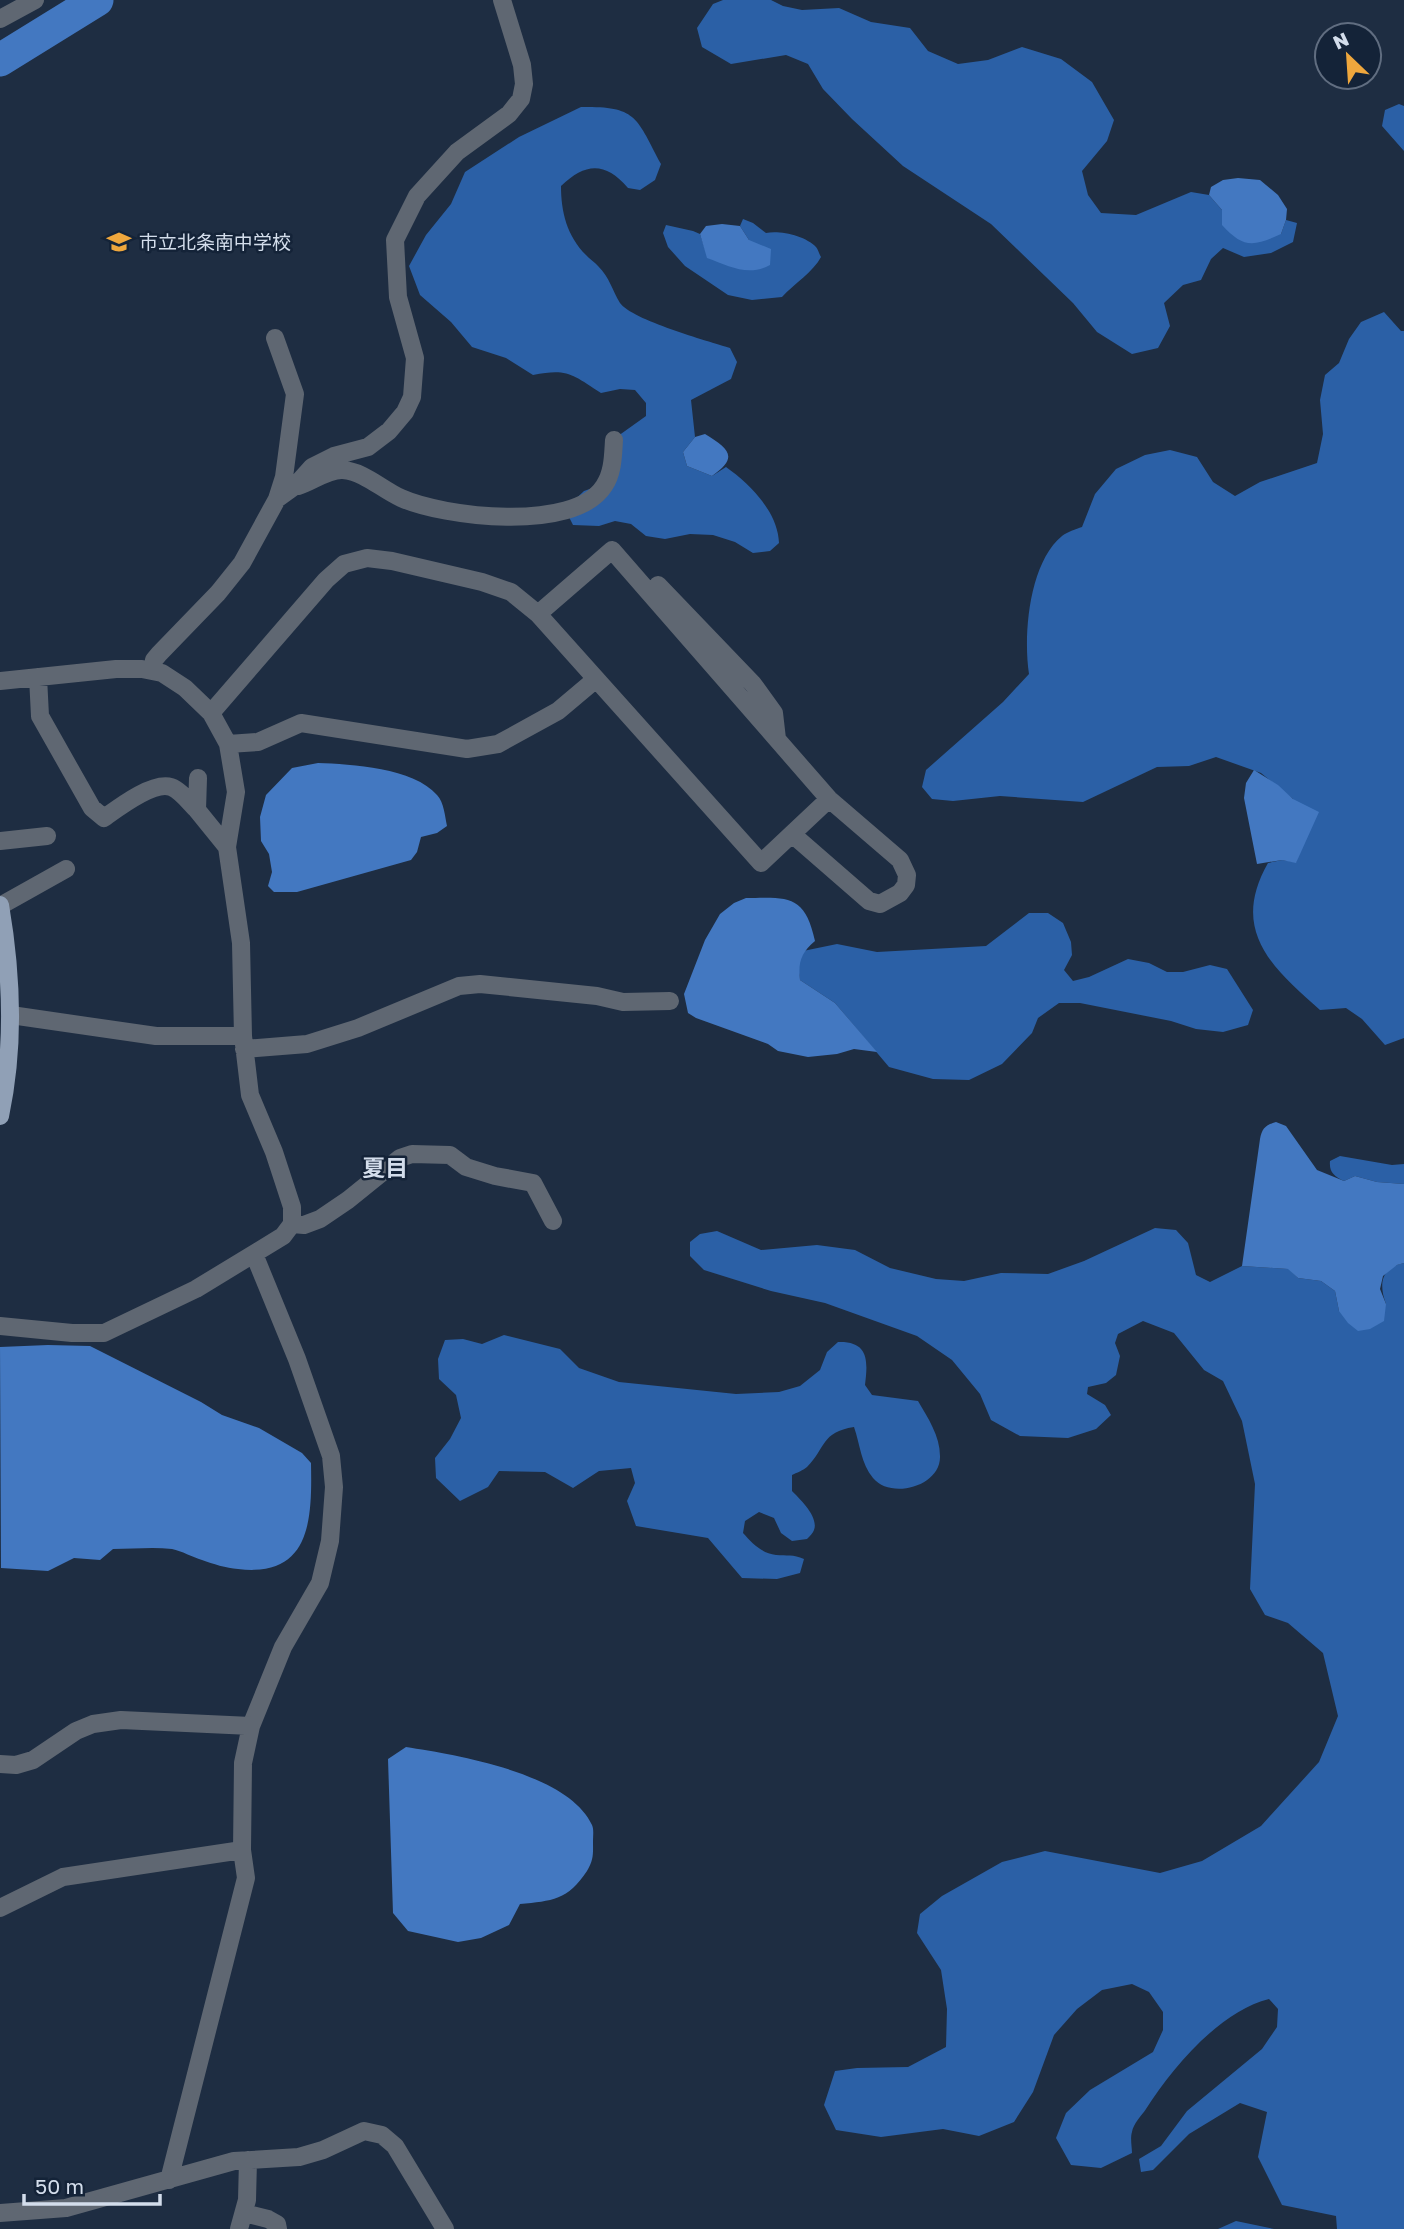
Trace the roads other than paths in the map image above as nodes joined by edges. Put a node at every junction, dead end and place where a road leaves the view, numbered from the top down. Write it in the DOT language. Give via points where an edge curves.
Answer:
graph roads {
  1 [pos="35,0"];
  2 [pos="502,0"];
  3 [pos="0,19"];
  4 [pos="275,338"];
  5 [pos="614,440"];
  6 [pos="295,486"];
  7 [pos="277,499"];
  8 [pos="538,614"];
  9 [pos="152,671"];
  10 [pos="38,677"];
  11 [pos="596,679"];
  12 [pos="0,681"];
  13 [pos="211,713"];
  14 [pos="228,744"];
  15 [pos="198,778"];
  16 [pos="829,799"];
  17 [pos="197,810"];
  18 [pos="792,834"];
  19 [pos="47,836"];
  20 [pos="0,841"];
  21 [pos="227,847"];
  22 [pos="66,869"];
  23 [pos="0,905"];
  24 [pos="3,944"];
  25 [pos="670,1001"];
  26 [pos="11,1015"];
  27 [pos="244,1043"];
  28 [pos="0,1116"];
  29 [pos="553,1221"];
  30 [pos="292,1224"];
  31 [pos="254,1255"];
  32 [pos="0,1326"];
  33 [pos="251,1726"];
  34 [pos="0,1764"];
  35 [pos="242,1850"];
  36 [pos="0,1908"];
  37 [pos="248,2160"];
  38 [pos="169,2180"];
  39 [pos="0,2213"];
  40 [pos="241,2221"];
  41 [pos="278,2229"];
  42 [pos="445,2229"];
  1 -- 3 [label="street"];
  2 -- 6 [label="street" via="522,65 521,99 509,114 457,152 417,196 395,240 398,297 415,358 412,397 389,431 368,447 312,467"];
  4 -- 7 [label="street" via="295,394"];
  5 -- 6 [label="street" via="613,464 604,488 584,503 531,517 481,516 437,508 401,498 362,475 342,470"];
  6 -- 7 [label="street"];
  7 -- 9 [label="street" via="242,564 159,654"];
  8 -- 11 [label="street"];
  8 -- 13 [label="street" via="511,593 482,582 392,561 367,558 344,564"];
  8 -- 16 [label="street" via="612,550"];
  9 -- 10 [label="street" via="116,669"];
  9 -- 13 [label="street" via="185,688"];
  10 -- 12 [label="street"];
  10 -- 17 [label="street" via="40,716 92,808 104,818 137,796 171,787"];
  11 -- 14 [label="street" via="558,711 498,744 467,749 301,723 258,742"];
  11 -- 18 [label="street" via="761,863"];
  13 -- 14 [label="street"];
  14 -- 21 [label="street" via="236,792"];
  15 -- 17 [label="street"];
  16 -- 18 [label="street"];
  16 -- 18 [label="street" via="900,860 908,875 900,893 880,904 869,901"];
  17 -- 21 [label="street"];
  19 -- 20 [label="street"];
  21 -- 27 [label="street" via="240,943"];
  22 -- 23 [label="street"];
  23 -- 24 [label="main road"];
  24 -- 26 [label="main road"];
  25 -- 27 [label="street" via="623,1002 480,984 459,986 307,1044"];
  26 -- 27 [label="street" via="156,1036"];
  26 -- 28 [label="main road"];
  27 -- 30 [label="street" via="250,1095 292,1207"];
  29 -- 30 [label="street" via="533,1183 466,1167 450,1155 412,1154 400,1158 320,1219"];
  30 -- 31 [label="street" via="283,1236"];
  31 -- 32 [label="street" via="197,1289 104,1333"];
  31 -- 33 [label="street" via="331,1455 334,1488 330,1541 320,1583 284,1647"];
  33 -- 34 [label="street" via="121,1720 93,1724 33,1760"];
  33 -- 35 [label="street" via="243,1763"];
  35 -- 36 [label="street" via="63,1877"];
  35 -- 38 [label="street" via="246,1878"];
  37 -- 38 [label="street"];
  37 -- 40 [label="street" via="247,2200"];
  37 -- 42 [label="street" via="311,2154 364,2132 382,2135 396,2146"];
  38 -- 39 [label="street" via="66,2208"];
  40 -- 41 [label="street" via="268,2219"];
}
